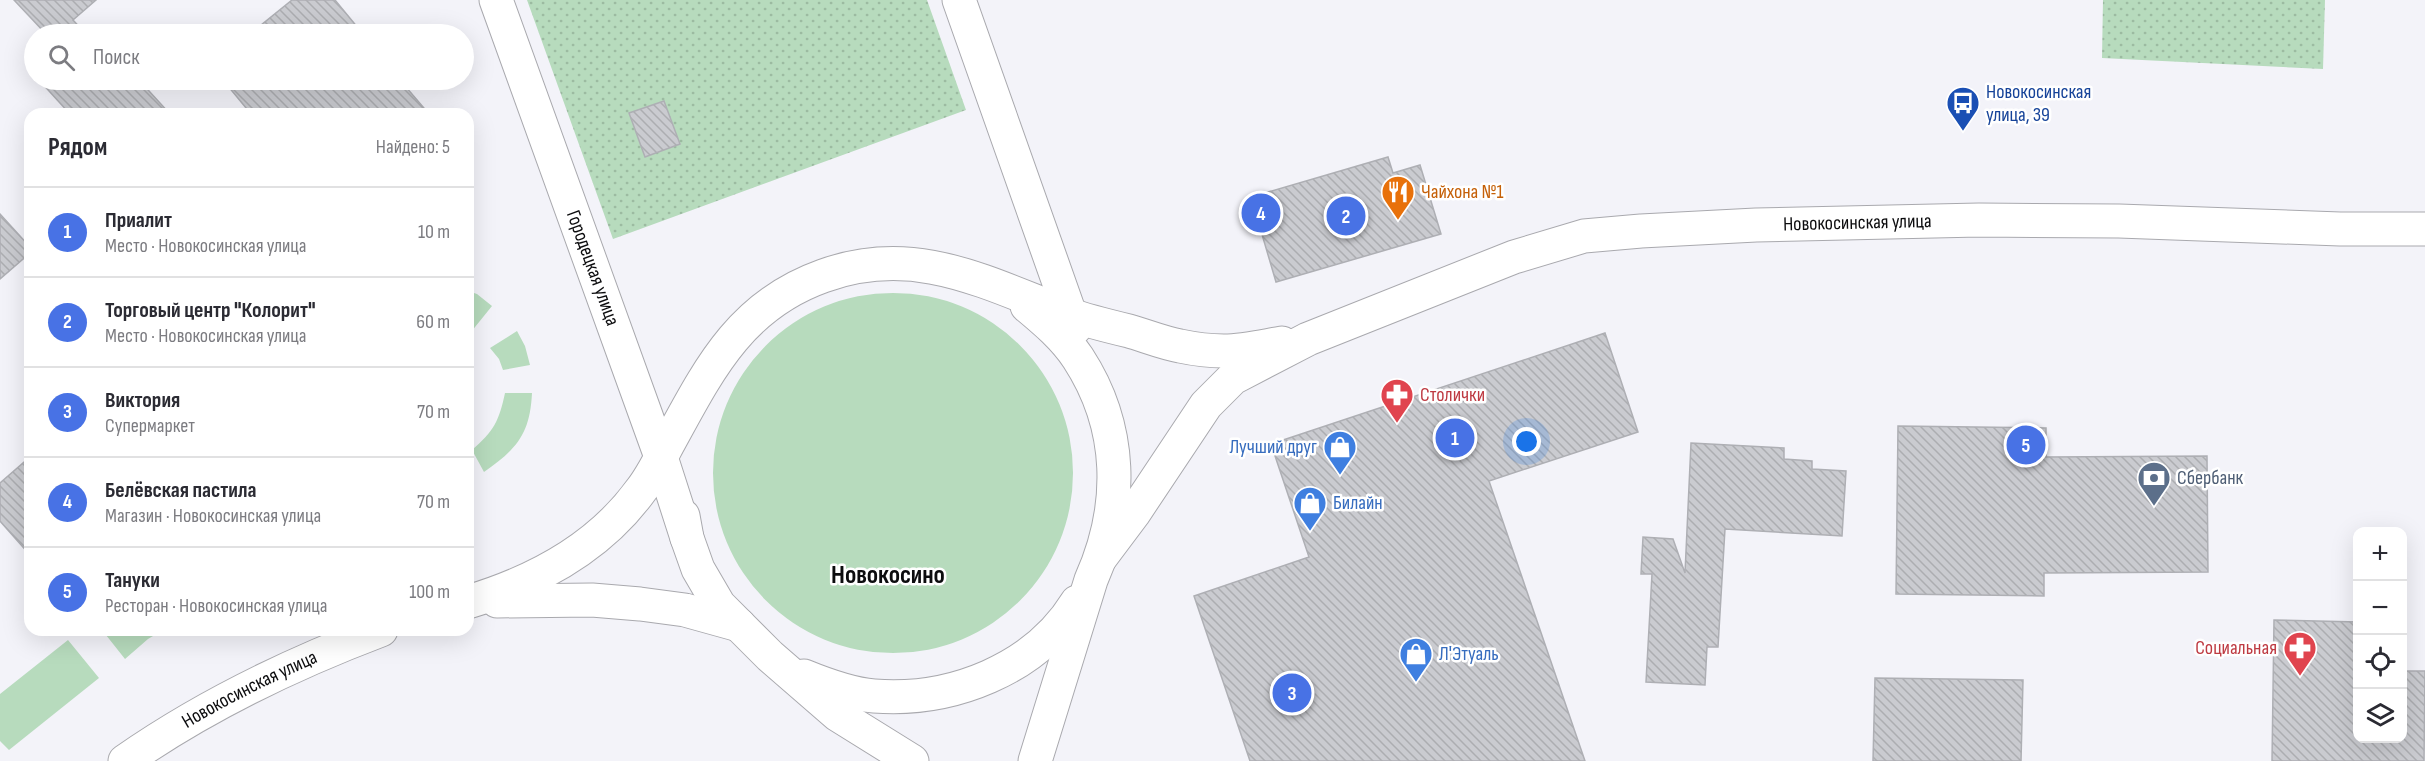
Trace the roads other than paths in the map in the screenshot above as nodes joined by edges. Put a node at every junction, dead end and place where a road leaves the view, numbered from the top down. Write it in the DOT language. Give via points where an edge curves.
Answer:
graph roads {
  1 [pos="496,0"];
  2 [pos="958,0"];
  3 [pos="2425,229"];
  4 [pos="989,283"];
  5 [pos="1071,315"];
  6 [pos="1308,339"];
  7 [pos="708,372"];
  8 [pos="1093,384"];
  9 [pos="661,457"];
  10 [pos="687,538"];
  11 [pos="1096,568"];
  12 [pos="474,602"];
  13 [pos="474,604"];
  14 [pos="741,626"];
  15 [pos="366,636"];
  16 [pos="770,656"];
  17 [pos="125,761"];
  18 [pos="912,761"];
  19 [pos="1035,761"];
  1 -- 9 [label="street, Городецкая улица"];
  2 -- 5 [label="street"];
  3 -- 6 [label="street, Новокосинская улица" via="1979,220 1744,226 1584,236 1514,257"];
  4 -- 5 [label="street"];
  4 -- 7 [label="street" via="950,269 907,263 864,265 823,276 783,295 753,317"];
  4 -- 8 [label="street" via="1023,303 1053,328"];
  5 -- 6 [label="street" via="1179,346 1224,351"];
  5 -- 8 [label="street"];
  6 -- 11 [label="street" via="1233,378 1206,405"];
  7 -- 9 [label="street"];
  7 -- 10 [label="street" via="683,436 680,499"];
  8 -- 11 [label="street" via="1106,417 1114,456 1115,488 1111,523"];
  9 -- 10 [label="street, Городецкая улица"];
  9 -- 12 [label="street" via="642,489 593,541 533,579"];
  10 -- 14 [label="street" via="698,569 719,605"];
  11 -- 16 [label="street" via="1072,611 1051,634 994,675 958,689 916,697 873,696 834,688"];
  11 -- 19 [label="street"];
  13 -- 14 [label="street" via="592,600 640,604 685,610"];
  14 -- 16 [label="street"];
  15 -- 17 [label="street, Новокосинская улица" via="286,669 223,701"];
  16 -- 18 [label="street" via="838,715"];
}
